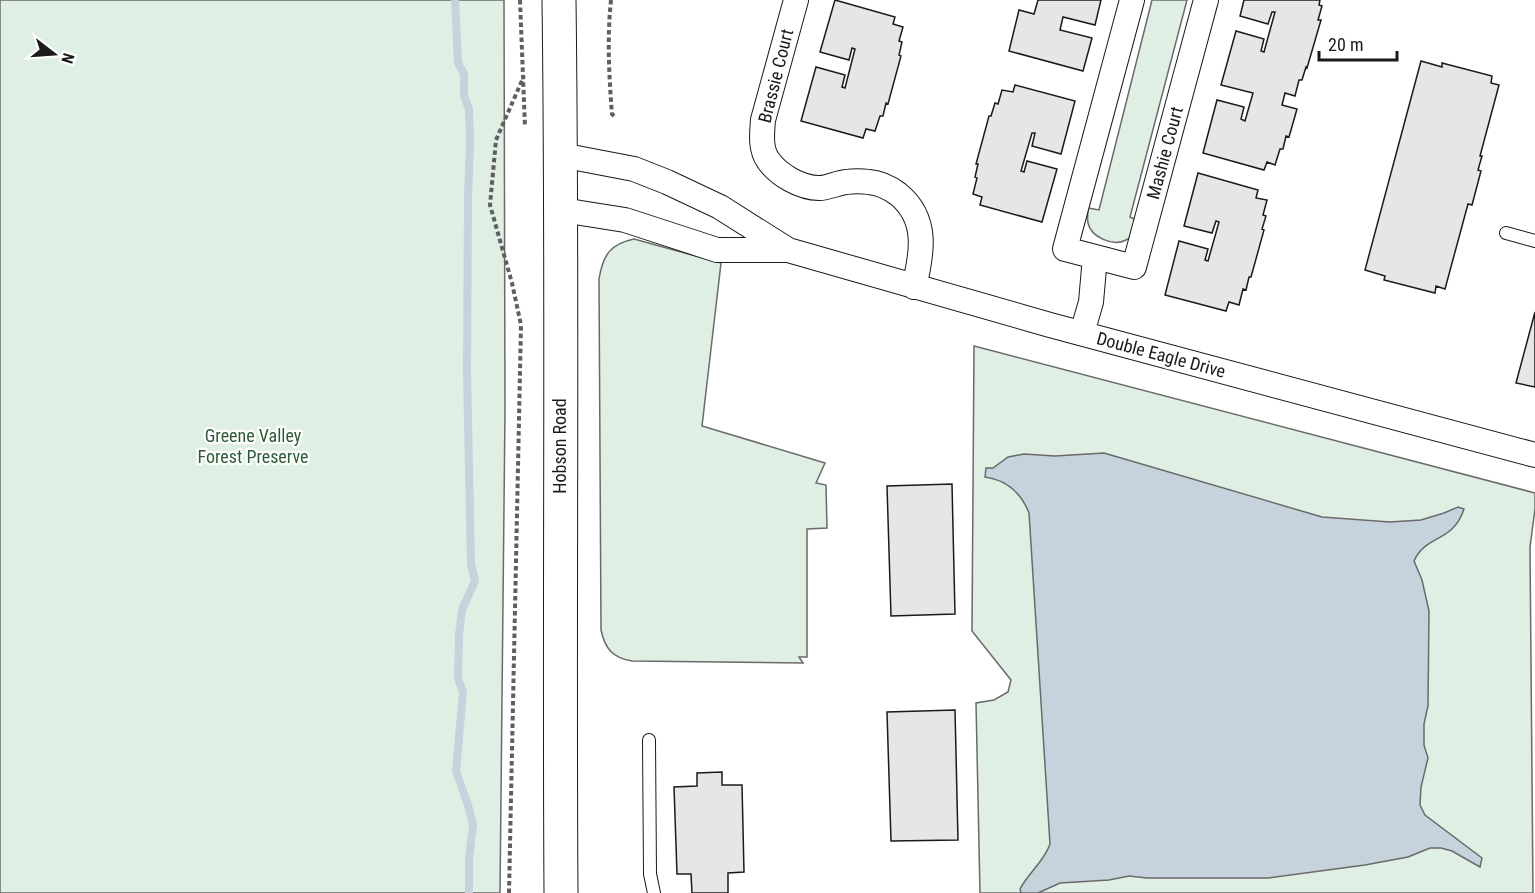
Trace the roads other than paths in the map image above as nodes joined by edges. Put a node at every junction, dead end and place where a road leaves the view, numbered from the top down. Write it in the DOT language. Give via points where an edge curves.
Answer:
graph roads {
  1 [pos="559,0"];
  2 [pos="796,0"];
  3 [pos="1132,0"];
  4 [pos="1206,0"];
  5 [pos="561,155"];
  6 [pos="562,210"];
  7 [pos="1506,233"];
  8 [pos="1535,241"];
  9 [pos="788,250"];
  10 [pos="1095,257"];
  11 [pos="914,287"];
  12 [pos="1082,333"];
  13 [pos="1535,455"];
  14 [pos="649,740"];
  15 [pos="561,893"];
  16 [pos="654,893"];
  1 -- 5 [label="main road, Hobson Road"];
  2 -- 11 [label="street, Brassie Court" via="763,120 767,160 800,185 820,188 871,182 891,189 907,201 918,218 922,238"];
  3 -- 10 [label="street, Mashie Court" via="1065,249"];
  4 -- 10 [label="street, Mashie Court" via="1134,267"];
  5 -- 6 [label="main road, Hobson Road"];
  5 -- 9 [label="street, Double Eagle Drive" via="634,169 667,182 720,207"];
  6 -- 9 [label="street, Double Eagle Drive" via="625,220 717,250"];
  6 -- 15 [label="main road, Hobson Road"];
  7 -- 8 [label="lane"];
  9 -- 11 [label="street, Double Eagle Drive"];
  10 -- 12 [label="street" via="1091,302"];
  11 -- 12 [label="street, Double Eagle Drive"];
  12 -- 13 [label="street, Double Eagle Drive"];
  14 -- 16 [label="lane" via="650,874"];
}
